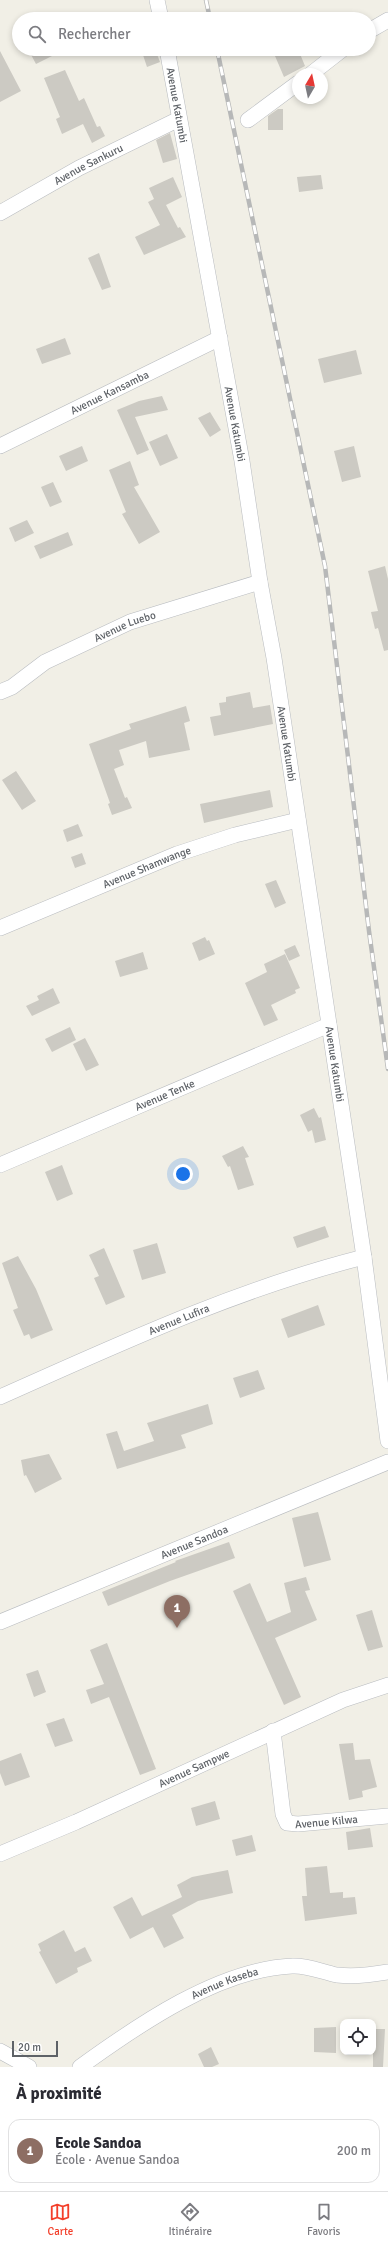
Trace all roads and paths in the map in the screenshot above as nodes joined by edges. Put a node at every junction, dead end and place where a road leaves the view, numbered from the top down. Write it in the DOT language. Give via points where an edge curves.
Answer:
graph roads {
  1 [pos="157,0"];
  2 [pos="160,12"];
  3 [pos="388,20"];
  4 [pos="376,27"];
  5 [pos="168,56"];
  6 [pos="334,56"];
  7 [pos="319,68"];
  8 [pos="292,87"];
  9 [pos="179,119"];
  10 [pos="248,120"];
  11 [pos="0,213"];
  12 [pos="220,338"];
  13 [pos="0,446"];
  14 [pos="260,582"];
  15 [pos="0,692"];
  16 [pos="298,820"];
  17 [pos="0,928"];
  18 [pos="329,1025"];
  19 [pos="0,1165"];
  20 [pos="364,1257"];
  21 [pos="0,1397"];
  22 [pos="388,1441"];
  23 [pos="388,1462"];
  24 [pos="0,1622"];
  25 [pos="388,1685"];
  26 [pos="273,1731"];
  27 [pos="388,1816"];
  28 [pos="0,1854"];
  29 [pos="388,1972"];
  30 [pos="0,2051"];
  31 [pos="29,2067"];
  32 [pos="80,2067"];
  1 -- 2 [label="street"];
  3 -- 4 [label="street"];
  5 -- 9 [label="street, Avenue Katumbi"];
  6 -- 7 [label="street"];
  8 -- 10 [label="street"];
  9 -- 11 [label="street, Avenue Sankuru" via="79,168"];
  9 -- 12 [label="street, Avenue Katumbi"];
  12 -- 13 [label="street, Avenue Kansamba"];
  12 -- 14 [label="street, Avenue Katumbi"];
  14 -- 15 [label="street, Avenue Luebo" via="130,622 45,662 12,687"];
  14 -- 16 [label="street, Avenue Katumbi"];
  16 -- 17 [label="street, Avenue Shamwange" via="235,835 177,854"];
  16 -- 18 [label="street, Avenue Katumbi"];
  18 -- 19 [label="street, Avenue Tenke"];
  18 -- 20 [label="street, Avenue Katumbi"];
  20 -- 21 [label="street, Avenue Lufira" via="310,1270 144,1332"];
  20 -- 22 [label="street, Avenue Katumbi"];
  23 -- 24 [label="street, Avenue Sandoa"];
  25 -- 26 [label="street, Avenue Sampwe" via="344,1700"];
  26 -- 27 [label="street, Avenue Kilwa" via="283,1814 287,1823"];
  26 -- 28 [label="street, Avenue Sampwe" via="76,1822"];
  29 -- 32 [label="street, Avenue Kaseba" via="364,1976 344,1975 294,1966 266,1968 222,1981 174,2007"];
  30 -- 31 [label="street"];
}
